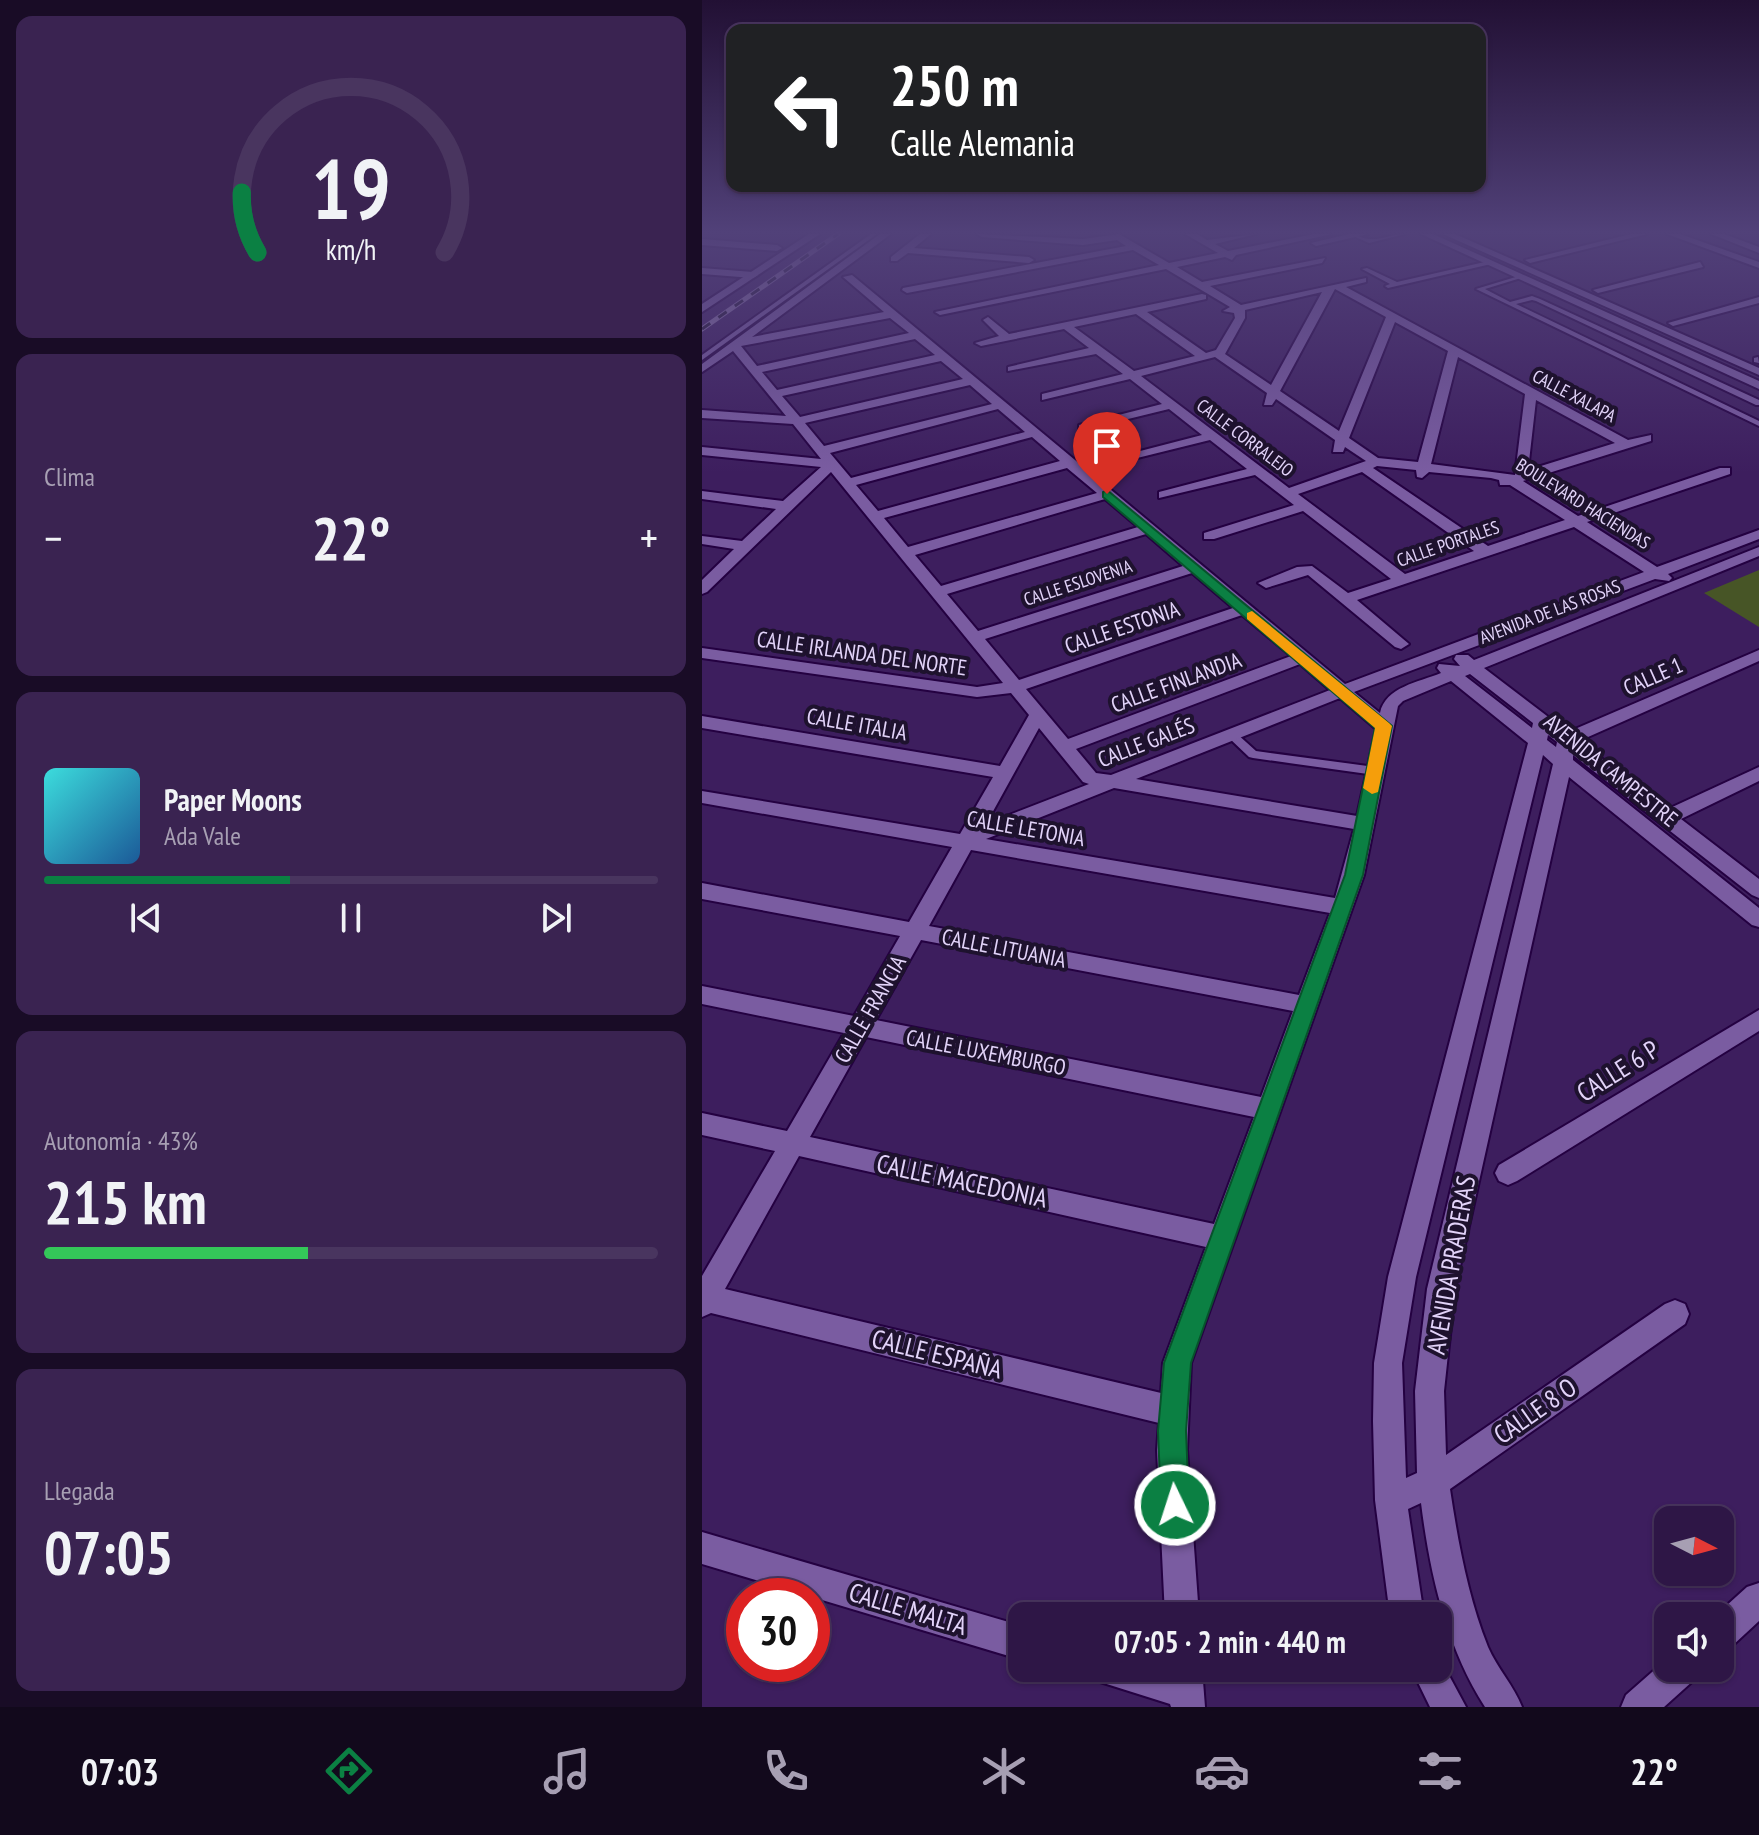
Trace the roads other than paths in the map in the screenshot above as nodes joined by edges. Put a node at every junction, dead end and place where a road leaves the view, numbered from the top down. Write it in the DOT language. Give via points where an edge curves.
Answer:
graph roads {
  1 [pos="751,314"];
  2 [pos="764,314"];
  3 [pos="777,314"];
  4 [pos="892,314"];
  5 [pos="987,314"];
  6 [pos="1119,314"];
  7 [pos="1142,314"];
  8 [pos="1224,314"];
  9 [pos="1240,314"];
  10 [pos="1318,314"];
  11 [pos="1387,314"];
  12 [pos="1529,314"];
  13 [pos="1565,314"];
  14 [pos="1602,314"];
  15 [pos="1627,314"];
  16 [pos="1652,314"];
  17 [pos="1708,314"];
  18 [pos="1392,316"];
  19 [pos="1638,318"];
  20 [pos="1673,323"];
  21 [pos="1065,325"];
  22 [pos="917,335"];
  23 [pos="1650,336"];
  24 [pos="1007,338"];
  25 [pos="981,343"];
  26 [pos="1666,343"];
  27 [pos="735,344"];
  28 [pos="702,349"];
  29 [pos="1097,350"];
  30 [pos="1643,350"];
  31 [pos="1454,351"];
  32 [pos="1685,352"];
  33 [pos="1219,353"];
  34 [pos="1203,355"];
  35 [pos="943,357"];
  36 [pos="1621,357"];
  37 [pos="702,358"];
  38 [pos="1663,359"];
  39 [pos="1759,361"];
  40 [pos="1641,367"];
  41 [pos="702,369"];
  42 [pos="1012,369"];
  43 [pos="754,370"];
  44 [pos="1759,372"];
  45 [pos="1131,375"];
  46 [pos="972,381"];
  47 [pos="1759,385"];
  48 [pos="1531,393"];
  49 [pos="775,394"];
  50 [pos="1046,397"];
  51 [pos="1272,397"];
  52 [pos="1759,403"];
  53 [pos="1001,405"];
  54 [pos="1172,405"];
  55 [pos="702,414"];
  56 [pos="1759,416"];
  57 [pos="1748,419"];
  58 [pos="797,421"];
  59 [pos="1759,424"];
  60 [pos="1083,428"];
  61 [pos="1034,433"];
  62 [pos="1212,436"];
  63 [pos="1646,438"];
  64 [pos="1340,444"];
  65 [pos="1626,444"];
  66 [pos="702,451"];
  67 [pos="821,451"];
  68 [pos="1122,460"];
  69 [pos="1069,463"];
  70 [pos="833,465"];
  71 [pos="1370,465"];
  72 [pos="1257,470"];
  73 [pos="1423,470"];
  74 [pos="1725,471"];
  75 [pos="1510,480"];
  76 [pos="847,483"];
  77 [pos="1287,493"];
  78 [pos="1107,494"];
  79 [pos="702,495"];
  80 [pos="1164,495"];
  81 [pos="787,506"];
  82 [pos="1305,506"];
  83 [pos="874,516"];
  84 [pos="1570,524"];
  85 [pos="1148,529"];
  86 [pos="1759,534"];
  87 [pos="1209,536"];
  88 [pos="702,540"];
  89 [pos="746,546"];
  90 [pos="1759,551"];
  91 [pos="1486,552"];
  92 [pos="905,553"];
  93 [pos="1194,567"];
  94 [pos="1649,574"];
  95 [pos="1403,580"];
  96 [pos="1266,583"];
  97 [pos="1668,586"];
  98 [pos="702,589"];
  99 [pos="938,592"];
  100 [pos="1346,599"];
  101 [pos="1244,609"];
  102 [pos="975,637"];
  103 [pos="1401,644"];
  104 [pos="1451,650"];
  105 [pos="702,653"];
  106 [pos="1759,655"];
  107 [pos="1302,658"];
  108 [pos="1432,658"];
  109 [pos="1472,666"];
  110 [pos="1453,674"];
  111 [pos="1015,687"];
  112 [pos="1342,691"];
  113 [pos="1038,715"];
  114 [pos="702,722"];
  115 [pos="1384,726"];
  116 [pos="1540,732"];
  117 [pos="1232,735"];
  118 [pos="1064,747"];
  119 [pos="1565,751"];
  120 [pos="1375,771"];
  121 [pos="1005,773"];
  122 [pos="1759,773"];
  123 [pos="1109,781"];
  124 [pos="702,797"];
  125 [pos="1519,810"];
  126 [pos="1666,818"];
  127 [pos="1549,819"];
  128 [pos="1365,824"];
  129 [pos="966,841"];
  130 [pos="1759,890"];
  131 [pos="702,891"];
  132 [pos="1342,907"];
  133 [pos="1759,919"];
  134 [pos="914,931"];
  135 [pos="702,995"];
  136 [pos="1307,1005"];
  137 [pos="1759,1019"];
  138 [pos="860,1027"];
  139 [pos="1269,1109"];
  140 [pos="702,1124"];
  141 [pos="793,1144"];
  142 [pos="1508,1173"];
  143 [pos="1222,1238"];
  144 [pos="703,1299"];
  145 [pos="1675,1314"];
  146 [pos="1172,1411"];
  147 [pos="1433,1482"];
  148 [pos="1391,1500"];
  149 [pos="702,1548"];
  150 [pos="1759,1599"];
  151 [pos="1181,1602"];
  152 [pos="1405,1602"];
  153 [pos="1734,1621"];
  154 [pos="1008,1639"];
  155 [pos="1160,1682"];
  156 [pos="1436,1682"];
  157 [pos="1666,1682"];
  158 [pos="1187,1689"];
  159 [pos="1449,1707"];
  160 [pos="1505,1707"];
  161 [pos="1638,1707"];
  1 -- 28 [label="lane"];
  2 -- 37 [label="lane"];
  3 -- 27 [label="street"];
  4 -- 22 [label="street"];
  4 -- 27 [label="street"];
  5 -- 24 [label="street"];
  6 -- 21 [label="street"];
  7 -- 34 [label="street, BOULEVARD HACIENDAS"];
  8 -- 34 [label="street"];
  9 -- 33 [label="street"];
  10 -- 51 [label="street"];
  11 -- 18 [label="street, CALLE XALAPA"];
  12 -- 36 [label="lane"];
  13 -- 30 [label="lane"];
  14 -- 23 [label="street"];
  15 -- 19 [label="street"];
  16 -- 20 [label="street"];
  17 -- 20 [label="street"];
  18 -- 31 [label="street, CALLE XALAPA"];
  18 -- 64 [label="street"];
  19 -- 23 [label="street"];
  19 -- 44 [label="street"];
  20 -- 39 [label="street"];
  21 -- 24 [label="street"];
  21 -- 29 [label="street, CALLE CORRALEJO"];
  22 -- 35 [label="street"];
  22 -- 43 [label="street"];
  23 -- 26 [label="street"];
  24 -- 25 [label="street"];
  26 -- 30 [label="lane"];
  26 -- 32 [label="street"];
  27 -- 41 [label="street"];
  27 -- 43 [label="street"];
  29 -- 42 [label="street"];
  29 -- 45 [label="street, CALLE CORRALEJO"];
  30 -- 36 [label="lane"];
  30 -- 38 [label="lane"];
  31 -- 48 [label="street, CALLE XALAPA"];
  31 -- 73 [label="street"];
  32 -- 38 [label="lane"];
  32 -- 47 [label="street"];
  33 -- 34 [label="street"];
  33 -- 51 [label="street, BOULEVARD HACIENDAS"];
  34 -- 45 [label="street"];
  34 -- 51 [label="street, BOULEVARD HACIENDAS"];
  35 -- 46 [label="street"];
  35 -- 49 [label="street"];
  36 -- 40 [label="lane"];
  38 -- 40 [label="lane"];
  38 -- 52 [label="lane"];
  40 -- 57 [label="lane"];
  43 -- 49 [label="street"];
  45 -- 50 [label="street"];
  45 -- 54 [label="street, CALLE CORRALEJO"];
  46 -- 53 [label="street"];
  46 -- 58 [label="street"];
  48 -- 65 [label="street, CALLE XALAPA"];
  48 -- 75 [label="street"];
  49 -- 58 [label="street"];
  51 -- 64 [label="street, BOULEVARD HACIENDAS"];
  53 -- 61 [label="street"];
  53 -- 67 [label="street"];
  54 -- 60 [label="street"];
  54 -- 62 [label="street, CALLE CORRALEJO"];
  55 -- 58 [label="street"];
  56 -- 57 [label="lane"];
  57 -- 59 [label="lane"];
  58 -- 67 [label="street"];
  61 -- 69 [label="street"];
  61 -- 76 [label="street"];
  62 -- 68 [label="street"];
  62 -- 72 [label="street, CALLE CORRALEJO"];
  63 -- 65 [label="street"];
  64 -- 71 [label="street, BOULEVARD HACIENDAS"];
  65 -- 75 [label="street"];
  66 -- 70 [label="street"];
  67 -- 70 [label="street"];
  69 -- 78 [label="street"];
  69 -- 83 [label="street"];
  70 -- 76 [label="street"];
  70 -- 81 [label="street"];
  71 -- 73 [label="street, BOULEVARD HACIENDAS"];
  71 -- 77 [label="street"];
  71 -- 91 [label="street"];
  72 -- 77 [label="street, CALLE CORRALEJO"];
  72 -- 80 [label="street"];
  73 -- 75 [label="street, BOULEVARD HACIENDAS"];
  74 -- 84 [label="street, CALLE PORTALES"];
  75 -- 84 [label="street, BOULEVARD HACIENDAS"];
  76 -- 83 [label="street"];
  77 -- 82 [label="street, CALLE CORRALEJO"];
  78 -- 85 [label="street"];
  78 -- 92 [label="street"];
  79 -- 81 [label="street"];
  81 -- 89 [label="street"];
  82 -- 87 [label="street"];
  82 -- 95 [label="street, CALLE CORRALEJO"];
  83 -- 92 [label="street"];
  84 -- 91 [label="street, CALLE PORTALES"];
  84 -- 94 [label="street, BOULEVARD HACIENDAS"];
  85 -- 93 [label="street"];
  85 -- 99 [label="street"];
  86 -- 94 [label="street, AVENIDA DE LAS ROSAS"];
  88 -- 89 [label="street"];
  89 -- 98 [label="street"];
  90 -- 97 [label="street, AVENIDA DE LAS ROSAS"];
  91 -- 95 [label="street, CALLE PORTALES"];
  92 -- 99 [label="street"];
  93 -- 101 [label="street"];
  93 -- 102 [label="street, CALLE ESLOVENIA"];
  94 -- 97 [label="street, BOULEVARD HACIENDAS"];
  94 -- 104 [label="street, AVENIDA DE LAS ROSAS"];
  95 -- 100 [label="street, CALLE PORTALES"];
  96 -- 100 [label="street" via="1312,571"];
  97 -- 109 [label="street, AVENIDA DE LAS ROSAS"];
  99 -- 102 [label="street"];
  100 -- 103 [label="street"];
  101 -- 107 [label="street"];
  101 -- 111 [label="street, CALLE ESTONIA"];
  102 -- 111 [label="street"];
  104 -- 108 [label="street, AVENIDA DE LAS ROSAS"];
  104 -- 109 [label="street, AVENIDA CAMPESTRE"];
  105 -- 111 [label="street, CALLE IRLANDA DEL NORTE" via="977,692"];
  106 -- 119 [label="street, CALLE 1"];
  107 -- 112 [label="street"];
  107 -- 118 [label="street, CALLE FINLANDIA"];
  108 -- 110 [label="street, AVENIDA CAMPESTRE"];
  108 -- 112 [label="street, AVENIDA DE LAS ROSAS"];
  109 -- 110 [label="street, AVENIDA DE LAS ROSAS"];
  109 -- 116 [label="street, AVENIDA CAMPESTRE"];
  110 -- 115 [label="street, AVENIDA DE LAS ROSAS" via="1397,697"];
  110 -- 116 [label="street, AVENIDA CAMPESTRE"];
  111 -- 113 [label="street"];
  112 -- 115 [label="street"];
  112 -- 117 [label="street, CALLE GALÉS"];
  113 -- 118 [label="street"];
  113 -- 121 [label="street, CALLE FRANCIA"];
  114 -- 121 [label="street, CALLE ITALIA"];
  115 -- 120 [label="street"];
  116 -- 119 [label="street, AVENIDA CAMPESTRE"];
  116 -- 125 [label="street, AVENIDA PRADERAS"];
  117 -- 120 [label="lane" via="1253,754"];
  117 -- 123 [label="street, CALLE GALÉS"];
  118 -- 123 [label="street" via="1090,778"];
  119 -- 126 [label="street, AVENIDA CAMPESTRE"];
  119 -- 127 [label="street, AVENIDA PRADERAS"];
  119 -- 133 [label="street, AVENIDA CAMPESTRE"];
  120 -- 128 [label="street"];
  121 -- 129 [label="street, CALLE FRANCIA"];
  122 -- 126 [label="street"];
  123 -- 128 [label="street"];
  123 -- 129 [label="street, CALLE GALÉS"];
  124 -- 129 [label="street, CALLE LETONIA"];
  125 -- 127 [label="street"];
  125 -- 148 [label="street, AVENIDA PRADERAS" via="1402,1277 1388,1363"];
  126 -- 130 [label="street, AVENIDA CAMPESTRE"];
  127 -- 147 [label="street, AVENIDA PRADERAS" via="1441,1289 1429,1423"];
  128 -- 132 [label="street"];
  129 -- 132 [label="street, CALLE LETONIA"];
  129 -- 134 [label="street, CALLE FRANCIA"];
  131 -- 134 [label="street, CALLE LITUANIA"];
  132 -- 136 [label="street"];
  134 -- 136 [label="street, CALLE LITUANIA"];
  134 -- 138 [label="street, CALLE FRANCIA"];
  135 -- 138 [label="street, CALLE LUXEMBURGO"];
  136 -- 139 [label="street"];
  137 -- 142 [label="street, CALLE 6 P"];
  138 -- 139 [label="street, CALLE LUXEMBURGO"];
  138 -- 141 [label="street, CALLE FRANCIA"];
  139 -- 143 [label="street"];
  140 -- 141 [label="street, CALLE MACEDONIA"];
  141 -- 143 [label="street, CALLE MACEDONIA"];
  141 -- 144 [label="street, CALLE FRANCIA"];
  143 -- 146 [label="street" via="1177,1363"];
  144 -- 146 [label="street, CALLE ESPAÑA"];
  145 -- 147 [label="street, CALLE 8 O"];
  146 -- 151 [label="street"];
  147 -- 148 [label="street, CALLE 8 O"];
  147 -- 160 [label="street, AVENIDA PRADERAS" via="1474,1655"];
  148 -- 152 [label="street, AVENIDA PRADERAS"];
  149 -- 154 [label="street, CALLE MALTA"];
  150 -- 153 [label="street"];
  155 -- 158 [label="street"];
  156 -- 159 [label="street"];
  157 -- 161 [label="street"];
}
